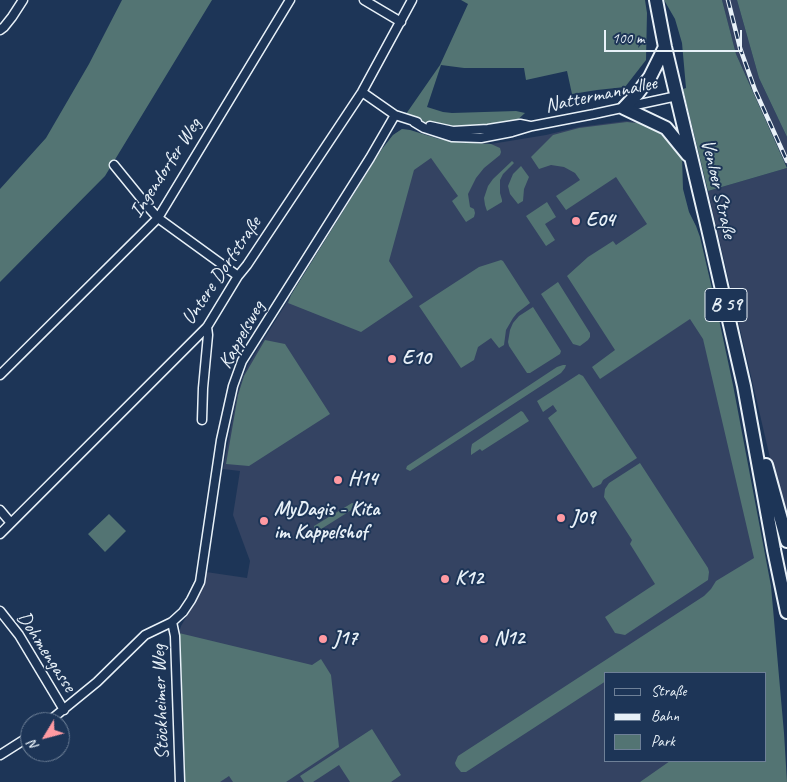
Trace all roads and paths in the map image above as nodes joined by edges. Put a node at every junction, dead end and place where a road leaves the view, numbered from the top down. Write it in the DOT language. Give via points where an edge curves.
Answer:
graph roads {
  1 [pos="23,0"];
  2 [pos="290,0"];
  3 [pos="364,0"];
  4 [pos="412,0"];
  5 [pos="656,0"];
  6 [pos="401,22"];
  7 [pos="0,30"];
  8 [pos="665,47"];
  9 [pos="362,92"];
  10 [pos="677,96"];
  11 [pos="624,108"];
  12 [pos="395,115"];
  13 [pos="692,158"];
  14 [pos="114,165"];
  15 [pos="158,218"];
  16 [pos="238,276"];
  17 [pos="207,327"];
  18 [pos="0,375"];
  19 [pos="744,386"];
  20 [pos="202,420"];
  21 [pos="0,510"];
  22 [pos="11,523"];
  23 [pos="0,534"];
  24 [pos="787,541"];
  25 [pos="787,546"];
  26 [pos="774,550"];
  27 [pos="0,611"];
  28 [pos="787,612"];
  29 [pos="172,622"];
  30 [pos="64,710"];
  31 [pos="61,712"];
  32 [pos="20,742"];
  33 [pos="0,755"];
  34 [pos="180,782"];
  1 -- 7 [label="street"];
  2 -- 15 [label="street, Ingendorfer Weg"];
  3 -- 6 [label="street"];
  4 -- 6 [label="street, Untere Dorfstraße"];
  5 -- 8 [label="main road, Venloer Straße / B 59"];
  6 -- 9 [label="street, Untere Dorfstraße"];
  8 -- 10 [label="main road, Venloer Straße / B 59"];
  8 -- 11 [label="main road" via="650,76"];
  9 -- 12 [label="street, Nattermannallee"];
  9 -- 16 [label="street, Untere Dorfstraße"];
  10 -- 11 [label="street, Nattermannallee"];
  10 -- 13 [label="main road, Venloer Straße / B 59"];
  11 -- 12 [label="street, Nattermannallee" via="532,126 520,124 454,131"];
  11 -- 13 [label="main road" via="666,128"];
  12 -- 29 [label="street, Kappelsweg" via="242,361 221,440 200,582 192,600"];
  13 -- 19 [label="main road, Venloer Straße / B 59"];
  14 -- 15 [label="street"];
  15 -- 16 [label="street"];
  15 -- 18 [label="street, Ingendorfer Weg"];
  16 -- 17 [label="street, Untere Dorfstraße"];
  17 -- 20 [label="street"];
  17 -- 22 [label="street, Untere Dorfstraße"];
  19 -- 24 [label="main road, Venloer Straße / B 59"];
  19 -- 26 [label="main road, Venloer Straße / B 59"];
  21 -- 22 [label="street"];
  22 -- 23 [label="street, Untere Dorfstraße"];
  25 -- 26 [label="main road"];
  26 -- 28 [label="main road, Venloer Straße / B 59"];
  27 -- 30 [label="street, Dohmengasse" via="19,635"];
  29 -- 30 [label="street" via="145,635"];
  29 -- 34 [label="street, Stöckheimer Weg"];
  30 -- 31 [label="street"];
  32 -- 33 [label="street"];
}
